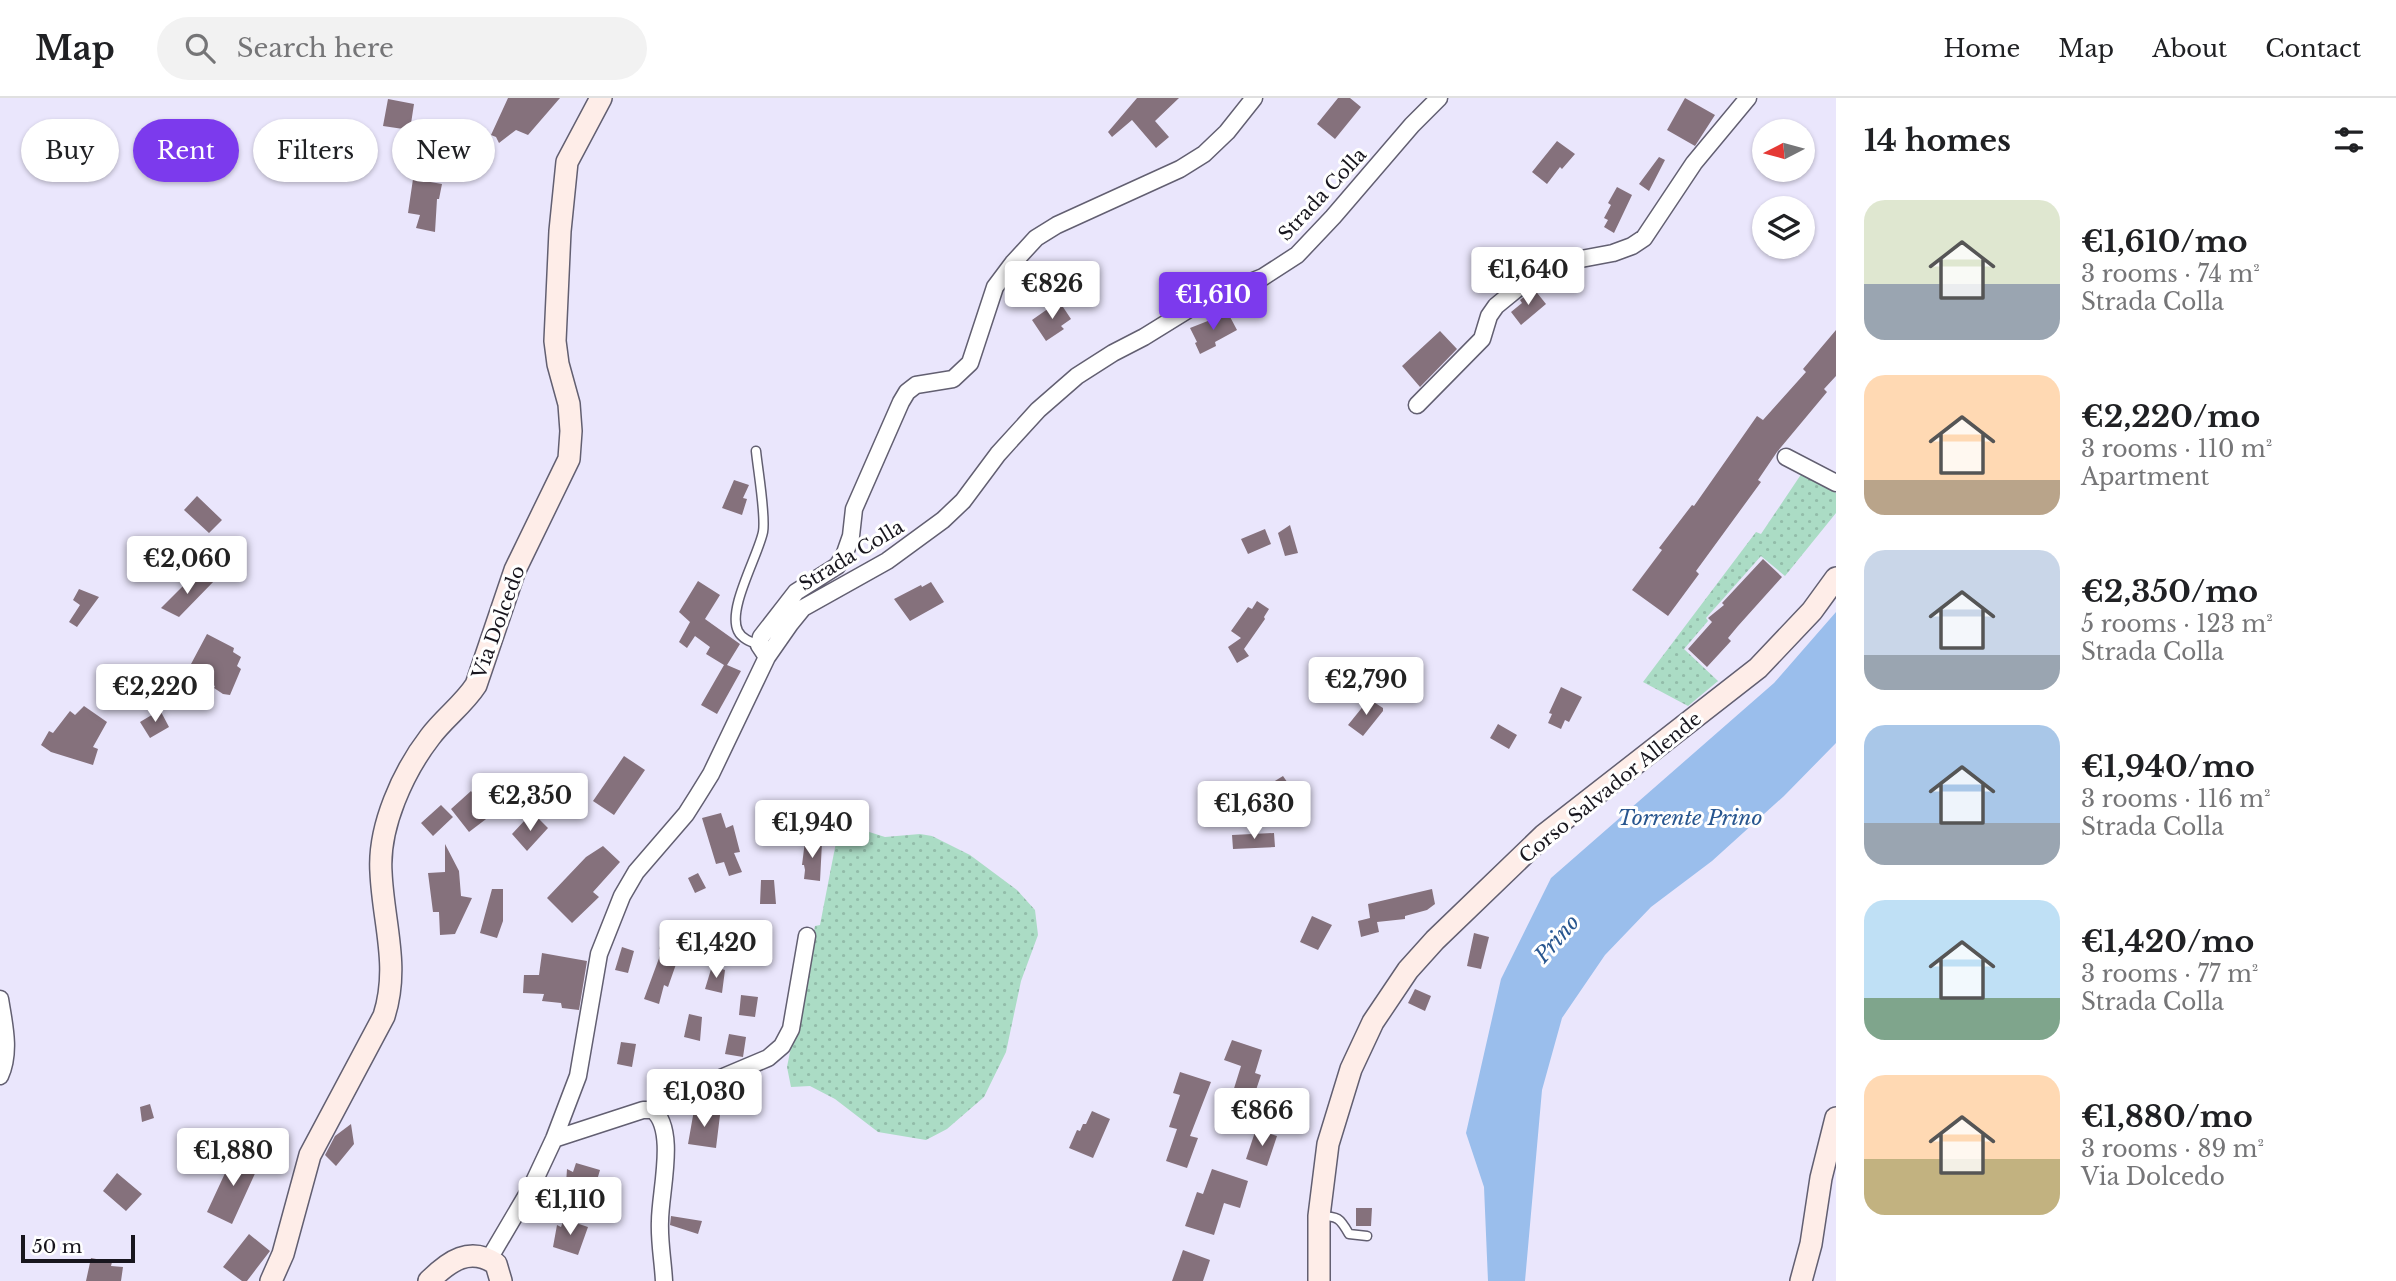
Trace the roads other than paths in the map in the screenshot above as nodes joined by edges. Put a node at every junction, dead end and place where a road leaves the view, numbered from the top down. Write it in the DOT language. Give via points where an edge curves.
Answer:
graph roads {
  1 [pos="601,98"];
  2 [pos="1254,98"];
  3 [pos="1439,98"];
  4 [pos="1748,98"];
  5 [pos="1417,405"];
  6 [pos="756,451"];
  7 [pos="1786,457"];
  8 [pos="1836,483"];
  9 [pos="1836,578"];
  10 [pos="763,651"];
  11 [pos="807,936"];
  12 [pos="0,999"];
  13 [pos="0,1076"];
  14 [pos="653,1110"];
  15 [pos="1836,1118"];
  16 [pos="554,1139"];
  17 [pos="1319,1216"];
  18 [pos="1367,1236"];
  19 [pos="488,1259"];
  20 [pos="271,1281"];
  21 [pos="429,1281"];
  22 [pos="501,1281"];
  23 [pos="664,1281"];
  24 [pos="1319,1281"];
  25 [pos="1801,1281"];
  1 -- 20 [label="main road, Via Dolcedo" via="567,162 560,231 555,341 569,404 569,459 515,570 476,685 431,735 400,786 381,853 393,968 388,1002 310,1155"];
  2 -- 10 [label="street" via="1204,154 1057,225 1013,263 995,288 970,363 953,379 916,385 907,392 854,509 844,556 796,592 761,637"];
  3 -- 10 [label="street, Strada Colla" via="1297,255 1263,277 1199,303 1077,376 1038,410 950,514 887,561 803,608"];
  4 -- 5 [label="street" via="1694,163 1644,238 1614,253 1549,265 1535,274 1496,306 1482,339"];
  6 -- 10 [label="lane" via="763,530 736,609 736,625 738,633"];
  7 -- 8 [label="street"];
  9 -- 17 [label="main road, Corso Salvador Allende" via="1758,668 1544,835 1408,970 1373,1022 1352,1069 1328,1144"];
  10 -- 16 [label="street, Strada Colla" via="711,774 622,896 599,954 581,1065"];
  11 -- 14 [label="street" via="790,1028 782,1046 768,1058"];
  12 -- 13 [label="street" via="5,1063"];
  14 -- 16 [label="street"];
  14 -- 23 [label="street" via="660,1116 666,1137 660,1220"];
  15 -- 25 [label="main road"];
  16 -- 19 [label="street, Strada Colla"];
  17 -- 18 [label="lane" via="1333,1216 1349,1234"];
  17 -- 24 [label="main road, Corso Salvador Allende"];
  19 -- 21 [label="main road" via="460,1257"];
  19 -- 22 [label="main road" via="496,1264"];
}
